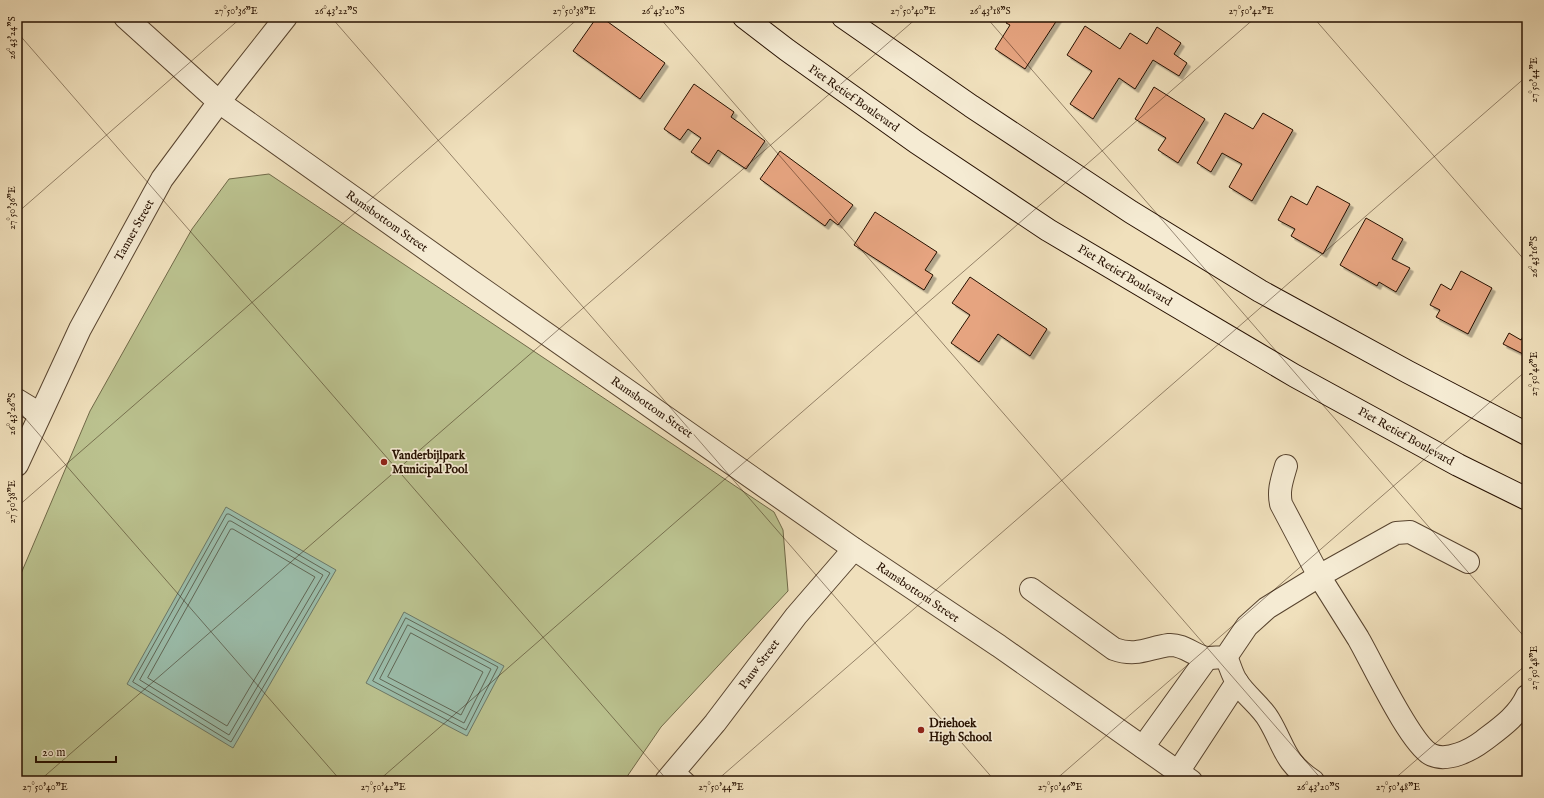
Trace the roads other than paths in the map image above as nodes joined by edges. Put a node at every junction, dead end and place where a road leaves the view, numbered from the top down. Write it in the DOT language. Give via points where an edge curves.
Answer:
graph roads {
  1 [pos="125,17"];
  2 [pos="286,17"];
  3 [pos="744,17"];
  4 [pos="843,17"];
  5 [pos="219,102"];
  6 [pos="17,400"];
  7 [pos="40,414"];
  8 [pos="1527,434"];
  9 [pos="17,465"];
  10 [pos="1286,466"];
  11 [pos="1527,499"];
  12 [pos="854,549"];
  13 [pos="1468,562"];
  14 [pos="1319,576"];
  15 [pos="1031,589"];
  16 [pos="1216,657"];
  17 [pos="1237,682"];
  18 [pos="1527,696"];
  19 [pos="1144,747"];
  20 [pos="1185,776"];
  21 [pos="677,777"];
  22 [pos="1313,781"];
  1 -- 5 [label="street, Ramsbottom Street"];
  2 -- 5 [label="street, Tanner Street"];
  3 -- 11 [label="street, Piet Retief Boulevard" via="916,142 1048,230 1295,376 1458,465"];
  4 -- 8 [label="street" via="971,106 1124,207 1260,291"];
  5 -- 7 [label="street, Tanner Street" via="162,179 80,329"];
  5 -- 12 [label="street, Ramsbottom Street"];
  6 -- 7 [label="street"];
  7 -- 9 [label="street, Tanner Street"];
  10 -- 14 [label="street" via="1280,485 1281,504"];
  12 -- 19 [label="street, Ramsbottom Street"];
  12 -- 21 [label="street, Pauw Street" via="796,616"];
  13 -- 14 [label="street" via="1410,532 1404,532 1396,533"];
  14 -- 16 [label="street" via="1267,608"];
  14 -- 18 [label="street" via="1358,638 1407,726 1424,750 1433,756 1445,758 1474,748 1516,715"];
  15 -- 16 [label="street" via="1114,649 1122,652 1142,652 1170,645 1183,646"];
  16 -- 17 [label="street"];
  16 -- 19 [label="street"];
  17 -- 20 [label="street"];
  17 -- 22 [label="street" via="1269,719 1293,765"];
  19 -- 20 [label="street, Ramsbottom Street"];
}
